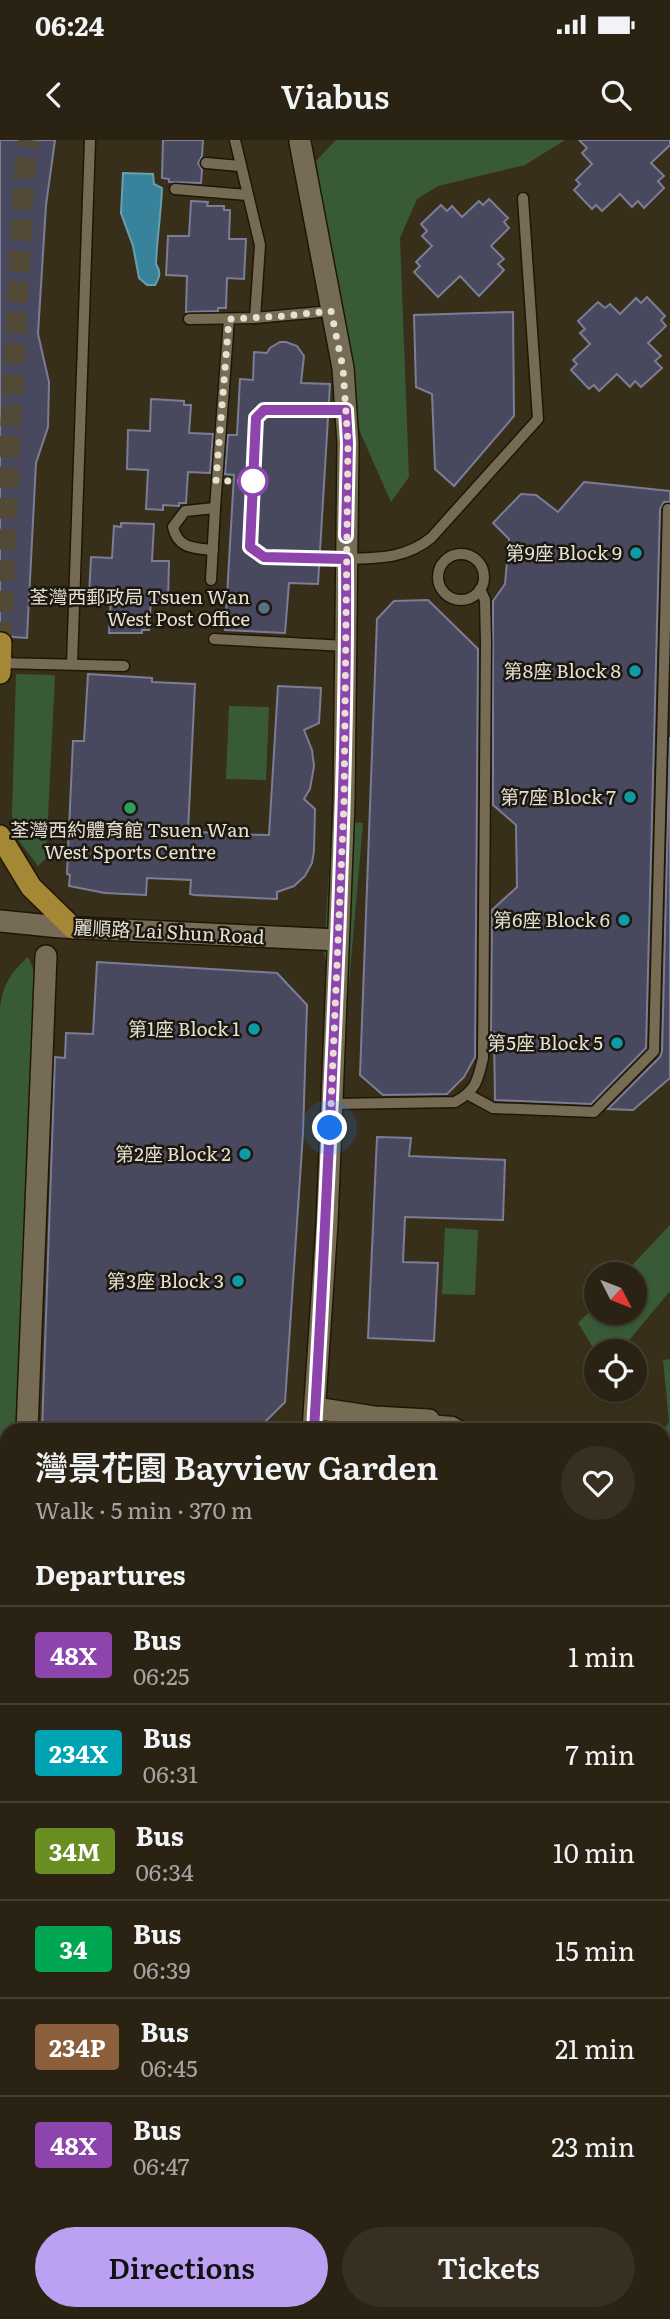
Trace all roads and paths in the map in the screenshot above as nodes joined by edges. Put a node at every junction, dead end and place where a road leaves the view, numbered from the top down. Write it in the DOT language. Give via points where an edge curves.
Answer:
graph roads {
  1 [pos="90,140"];
  2 [pos="234,140"];
  3 [pos="301,141"];
  4 [pos="206,163"];
  5 [pos="240,166"];
  6 [pos="175,189"];
  7 [pos="247,195"];
  8 [pos="523,198"];
  9 [pos="331,311"];
  10 [pos="189,318"];
  11 [pos="255,318"];
  12 [pos="229,319"];
  13 [pos="215,508"];
  14 [pos="668,509"];
  15 [pos="213,550"];
  16 [pos="346,559"];
  17 [pos="211,580"];
  18 [pos="480,590"];
  19 [pos="652,606"];
  20 [pos="666,606"];
  21 [pos="214,639"];
  22 [pos="1,643"];
  23 [pos="346,646"];
  24 [pos="0,663"];
  25 [pos="72,664"];
  26 [pos="124,666"];
  27 [pos="0,673"];
  28 [pos="0,836"];
  29 [pos="0,921"];
  30 [pos="73,928"];
  31 [pos="338,940"];
  32 [pos="46,956"];
  33 [pos="469,1095"];
  34 [pos="331,1104"];
  35 [pos="315,1408"];
  36 [pos="429,1420"];
  37 [pos="27,1423"];
  38 [pos="314,1423"];
  39 [pos="455,1423"];
  1 -- 25 [label="lane"];
  2 -- 5 [label="lane"];
  3 -- 9 [label="street"];
  4 -- 5 [label="lane"];
  5 -- 7 [label="lane"];
  6 -- 7 [label="lane"];
  7 -- 11 [label="lane" via="260,245"];
  8 -- 16 [label="lane" via="538,419 420,547 387,558"];
  9 -- 11 [label="lane"];
  9 -- 16 [label="street" via="343,368 347,421"];
  10 -- 12 [label="lane"];
  11 -- 12 [label="lane"];
  12 -- 13 [label="lane"];
  13 -- 15 [label="lane"];
  13 -- 15 [label="lane" via="184,511 173,527 182,544"];
  14 -- 20 [label="lane"];
  15 -- 17 [label="lane"];
  16 -- 23 [label="street"];
  18 -- 18 [label="lane" via="468,599 453,598 441,588 442,565 461,554 475,559 484,577"];
  18 -- 33 [label="lane" via="485,600 486,642 483,1058"];
  19 -- 20 [label="lane"];
  20 -- 33 [label="lane" via="654,1051 594,1112 493,1108"];
  21 -- 23 [label="lane"];
  22 -- 24 [label="main road"];
  23 -- 31 [label="street"];
  24 -- 25 [label="lane"];
  24 -- 27 [label="main road"];
  25 -- 26 [label="lane"];
  28 -- 30 [label="main road" via="31,887"];
  29 -- 30 [label="street, 麗順路 Lai Shun Road"];
  30 -- 31 [label="street, 麗順路 Lai Shun Road"];
  31 -- 34 [label="street"];
  32 -- 37 [label="street"];
  33 -- 34 [label="lane" via="455,1102"];
  34 -- 35 [label="street"];
  35 -- 36 [label="street"];
  35 -- 38 [label="street"];
  36 -- 39 [label="lane"];
}
